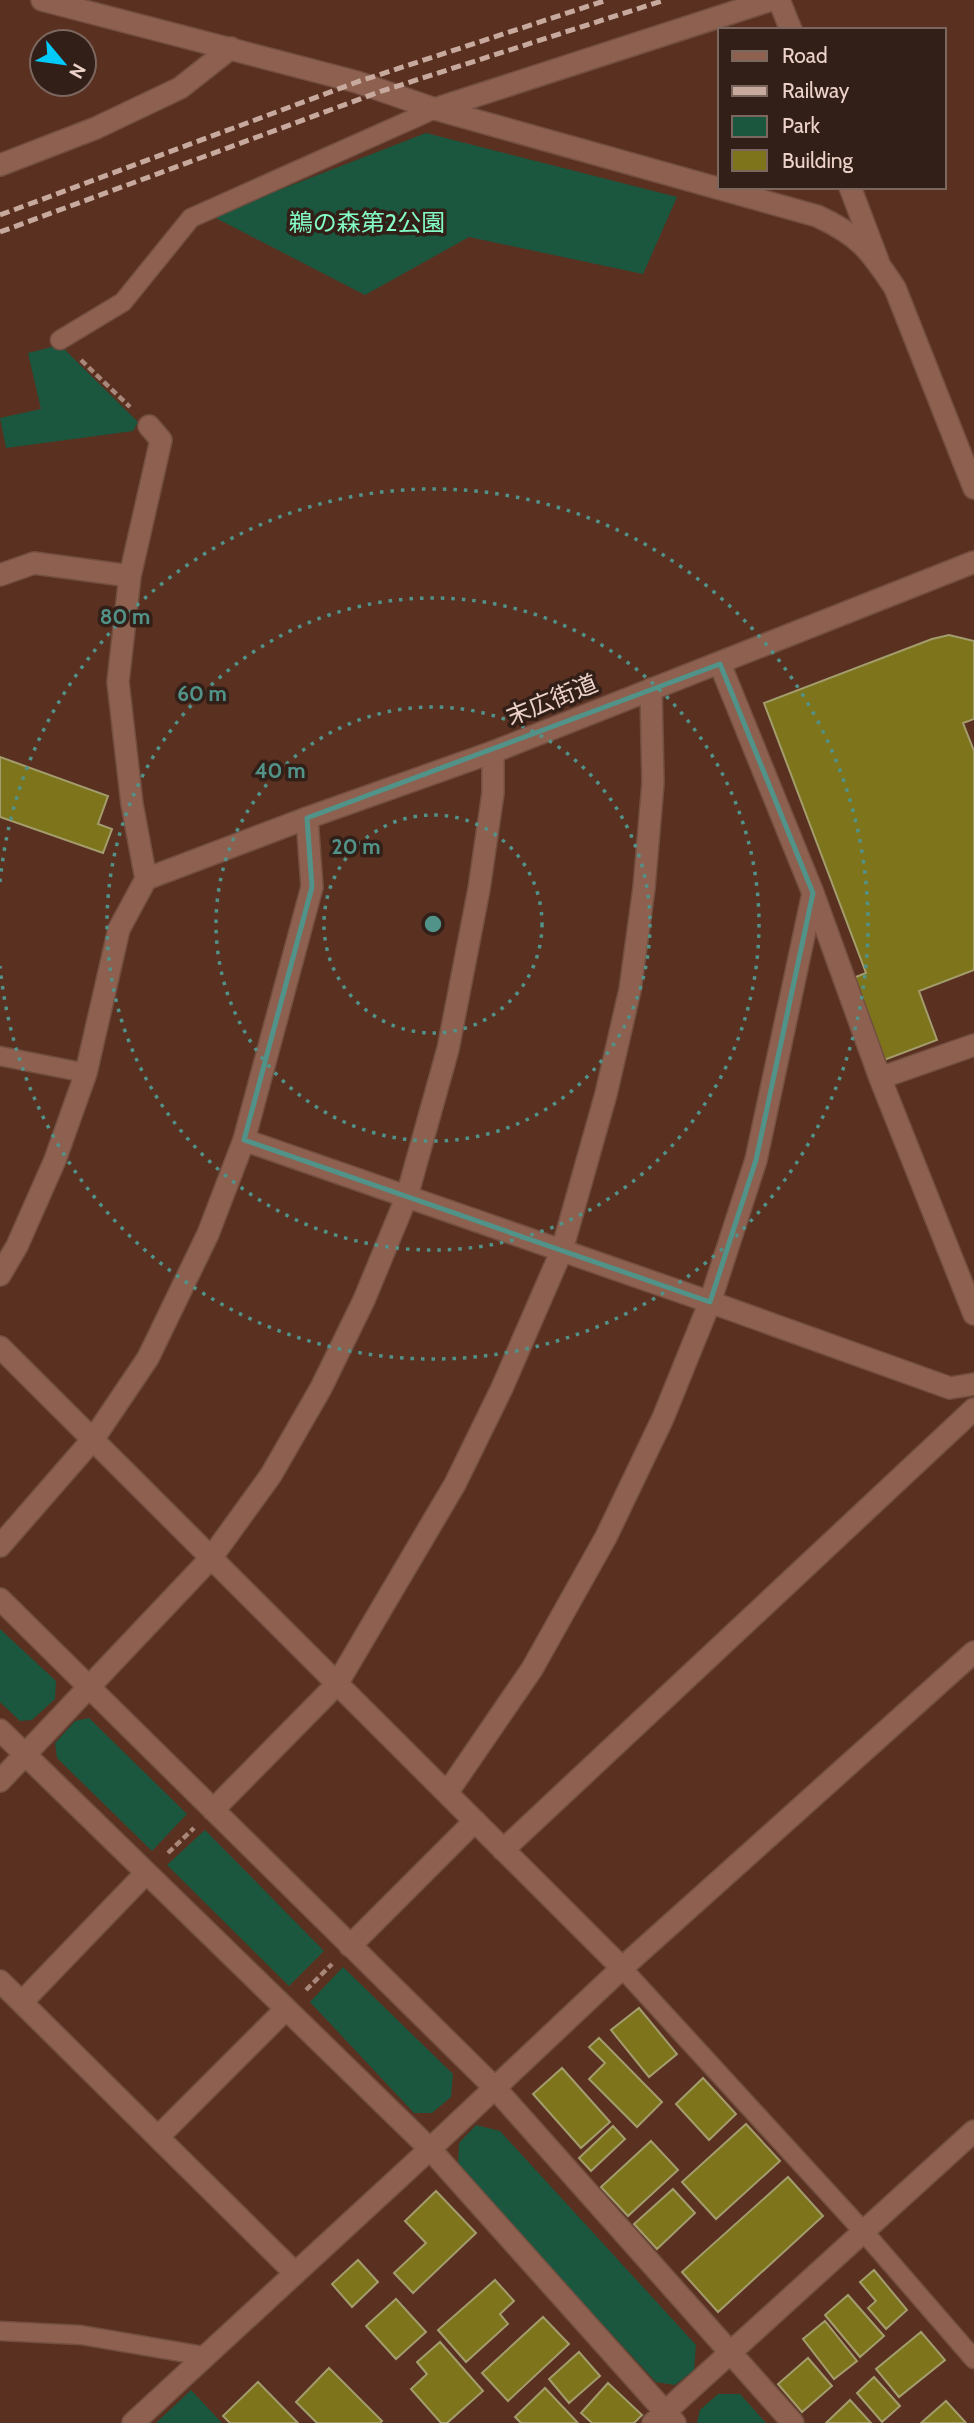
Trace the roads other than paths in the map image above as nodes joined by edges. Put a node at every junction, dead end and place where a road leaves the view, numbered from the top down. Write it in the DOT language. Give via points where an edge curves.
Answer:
graph roads {
  1 [pos="42,0"];
  2 [pos="771,0"];
  3 [pos="779,0"];
  4 [pos="789,28"];
  5 [pos="231,48"];
  6 [pos="435,109"];
  7 [pos="0,165"];
  8 [pos="718,188"];
  9 [pos="721,189"];
  10 [pos="851,189"];
  11 [pos="878,261"];
  12 [pos="60,340"];
  13 [pos="149,426"];
  14 [pos="974,488"];
  15 [pos="974,562"];
  16 [pos="0,575"];
  17 [pos="130,576"];
  18 [pos="720,664"];
  19 [pos="651,689"];
  20 [pos="493,752"];
  21 [pos="307,818"];
  22 [pos="146,879"];
  23 [pos="813,893"];
  24 [pos="974,1045"];
  25 [pos="0,1056"];
  26 [pos="86,1073"];
  27 [pos="880,1078"];
  28 [pos="244,1140"];
  29 [pos="407,1196"];
  30 [pos="562,1250"];
  31 [pos="0,1275"];
  32 [pos="710,1302"];
  33 [pos="974,1314"];
  34 [pos="0,1347"];
  35 [pos="974,1384"];
  36 [pos="974,1409"];
  37 [pos="94,1438"];
  38 [pos="0,1546"];
  39 [pos="211,1558"];
  40 [pos="0,1599"];
  41 [pos="974,1653"];
  42 [pos="337,1684"];
  43 [pos="88,1688"];
  44 [pos="0,1731"];
  45 [pos="25,1755"];
  46 [pos="0,1781"];
  47 [pos="447,1793"];
  48 [pos="213,1811"];
  49 [pos="475,1821"];
  50 [pos="503,1850"];
  51 [pos="146,1873"];
  52 [pos="350,1946"];
  53 [pos="622,1968"];
  54 [pos="0,1981"];
  55 [pos="22,2003"];
  56 [pos="286,2009"];
  57 [pos="495,2088"];
  58 [pos="974,2131"];
  59 [pos="158,2137"];
  60 [pos="430,2149"];
  61 [pos="863,2231"];
  62 [pos="295,2273"];
  63 [pos="0,2331"];
  64 [pos="731,2354"];
  65 [pos="204,2356"];
  66 [pos="974,2359"];
  67 [pos="664,2419"];
  68 [pos="133,2423"];
  69 [pos="793,2423"];
  1 -- 5 [label="street"];
  2 -- 6 [label="street"];
  3 -- 4 [label="street"];
  5 -- 6 [label="street" via="357,82"];
  5 -- 7 [label="street" via="180,88 96,128"];
  6 -- 8 [label="street"];
  6 -- 12 [label="lane" via="191,218 123,302"];
  9 -- 11 [label="street" via="839,226"];
  10 -- 11 [label="street"];
  11 -- 14 [label="street" via="895,288"];
  13 -- 17 [label="street" via="161,440"];
  15 -- 18 [label="street, 末広街道"];
  16 -- 17 [label="street" via="34,563"];
  17 -- 22 [label="street" via="118,682"];
  18 -- 19 [label="street, 末広街道"];
  18 -- 23 [label="street"];
  19 -- 20 [label="street, 末広街道"];
  19 -- 30 [label="street" via="653,783 630,990"];
  20 -- 21 [label="street, 末広街道"];
  20 -- 29 [label="street" via="493,793 479,889 448,1049"];
  21 -- 22 [label="street, 末広街道"];
  21 -- 28 [label="street" via="312,887"];
  22 -- 26 [label="street" via="119,929"];
  23 -- 27 [label="street"];
  23 -- 32 [label="street" via="756,1160"];
  24 -- 27 [label="street"];
  25 -- 26 [label="lane"];
  26 -- 31 [label="street" via="55,1160"];
  27 -- 33 [label="street"];
  28 -- 29 [label="street"];
  28 -- 37 [label="street" via="208,1234 148,1358"];
  29 -- 30 [label="street"];
  29 -- 39 [label="street" via="321,1388 271,1475"];
  30 -- 32 [label="street"];
  30 -- 42 [label="street" via="455,1484"];
  32 -- 35 [label="street" via="950,1388"];
  32 -- 47 [label="street" via="663,1418 606,1537 532,1669"];
  34 -- 37 [label="street"];
  36 -- 50 [label="street"];
  37 -- 38 [label="street"];
  37 -- 39 [label="street"];
  39 -- 42 [label="street"];
  39 -- 43 [label="street"];
  40 -- 43 [label="street"];
  41 -- 53 [label="street"];
  42 -- 47 [label="street"];
  42 -- 48 [label="street"];
  43 -- 45 [label="street"];
  43 -- 48 [label="street"];
  44 -- 45 [label="street"];
  45 -- 46 [label="street"];
  45 -- 51 [label="street"];
  47 -- 49 [label="street"];
  48 -- 52 [label="street"];
  49 -- 50 [label="street"];
  49 -- 52 [label="street"];
  50 -- 53 [label="street"];
  51 -- 55 [label="street"];
  51 -- 56 [label="street"];
  52 -- 57 [label="street"];
  53 -- 57 [label="street"];
  53 -- 61 [label="lane"];
  54 -- 55 [label="street"];
  55 -- 59 [label="street"];
  56 -- 59 [label="street"];
  56 -- 60 [label="street"];
  57 -- 60 [label="street"];
  57 -- 64 [label="street"];
  58 -- 61 [label="street"];
  59 -- 62 [label="street"];
  60 -- 62 [label="street"];
  60 -- 67 [label="street"];
  61 -- 64 [label="street"];
  61 -- 66 [label="lane"];
  62 -- 65 [label="street"];
  63 -- 65 [label="lane" via="81,2334"];
  64 -- 67 [label="street"];
  64 -- 69 [label="street"];
  65 -- 68 [label="street"];
}
